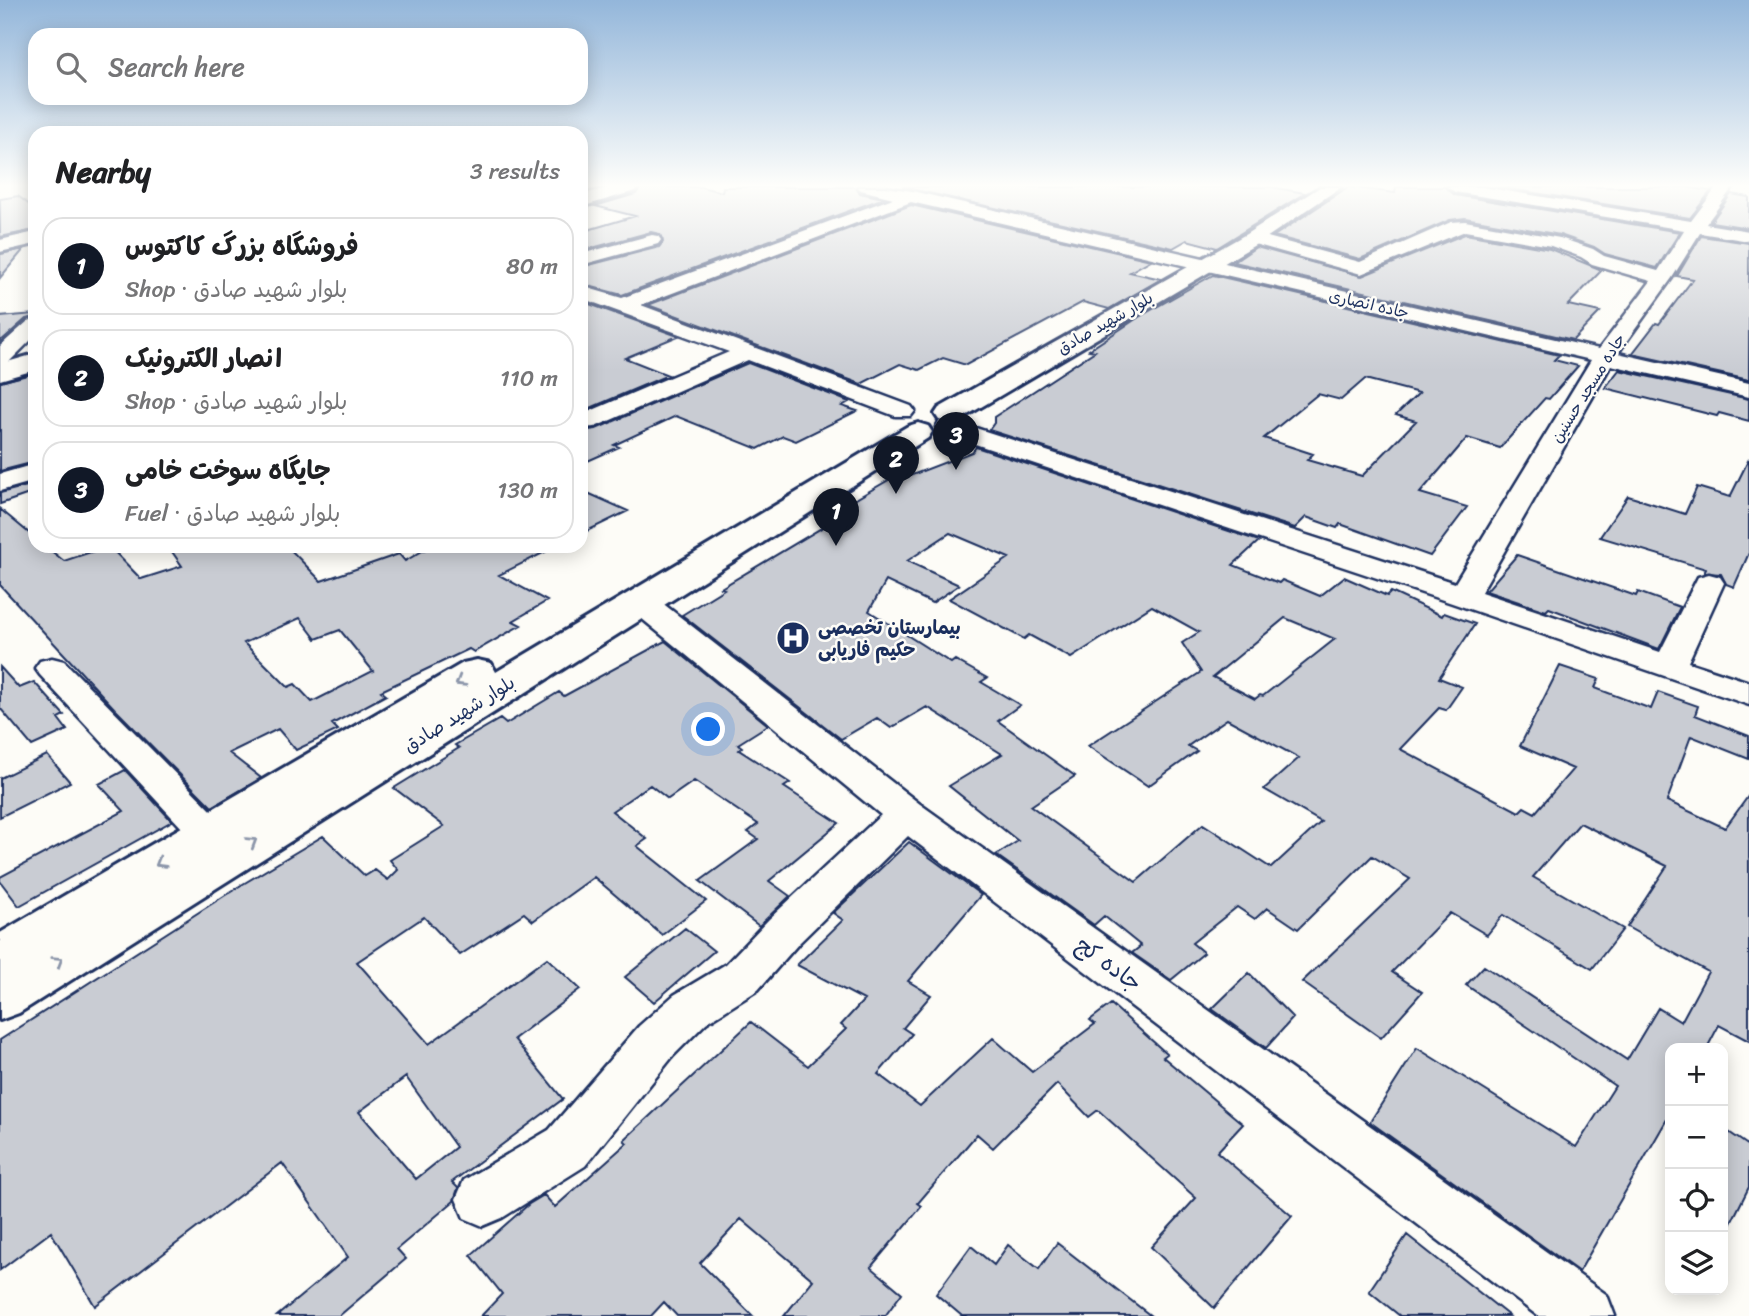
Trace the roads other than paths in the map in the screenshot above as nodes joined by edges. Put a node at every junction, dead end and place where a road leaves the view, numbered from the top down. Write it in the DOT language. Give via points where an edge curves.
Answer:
graph roads {
  1 [pos="622,248"];
  2 [pos="773,248"];
  3 [pos="1130,248"];
  4 [pos="1214,248"];
  5 [pos="1230,248"];
  6 [pos="1289,248"];
  7 [pos="1406,248"];
  8 [pos="1573,248"];
  9 [pos="1681,248"];
  10 [pos="588,258"];
  11 [pos="1193,263"];
  12 [pos="1663,278"];
  13 [pos="588,294"];
  14 [pos="623,305"];
  15 [pos="28,332"];
  16 [pos="748,352"];
  17 [pos="1604,357"];
  18 [pos="0,358"];
  19 [pos="28,364"];
  20 [pos="0,372"];
  21 [pos="1749,390"];
  22 [pos="924,419"];
  23 [pos="588,421"];
  24 [pos="28,473"];
  25 [pos="0,483"];
  26 [pos="1709,583"];
  27 [pos="1463,596"];
  28 [pos="641,602"];
  29 [pos="1669,667"];
  30 [pos="52,668"];
  31 [pos="1749,694"];
  32 [pos="906,814"];
  33 [pos="210,832"];
  34 [pos="0,958"];
  35 [pos="0,997"];
  36 [pos="483,1199"];
  37 [pos="1586,1316"];
  1 -- 10 [label="street"];
  2 -- 14 [label="street"];
  3 -- 11 [label="street, جاده انصاری"];
  4 -- 11 [label="main road, بلوار شهید صادق"];
  5 -- 11 [label="main road, بلوار شهید صادق"];
  6 -- 7 [label="street" via="1361,268"];
  8 -- 12 [label="street"];
  9 -- 12 [label="street, جاده مسجد حسنین"];
  11 -- 17 [label="street, جاده انصاری"];
  11 -- 22 [label="main road, بلوار شهید صادق"];
  12 -- 17 [label="street, جاده مسجد حسنین"];
  13 -- 14 [label="street"];
  14 -- 16 [label="street"];
  15 -- 18 [label="street"];
  16 -- 22 [label="street"];
  16 -- 23 [label="street"];
  17 -- 21 [label="street, جاده انصاری"];
  17 -- 27 [label="street, جاده مسجد حسنین"];
  19 -- 20 [label="main road"];
  22 -- 27 [label="street"];
  22 -- 28 [label="main road, بلوار شهید صادق"];
  22 -- 33 [label="main road, بلوار شهید صادق, one-way" via="685,547"];
  24 -- 25 [label="street"];
  26 -- 29 [label="street"];
  27 -- 29 [label="street"];
  28 -- 32 [label="street, جاده کج"];
  35 -- 28 [label="main road, بلوار شهید صادق, one-way"];
  29 -- 31 [label="street"];
  30 -- 33 [label="street"];
  32 -- 36 [label="street" via="742,977 690,1009 656,1041 567,1148"];
  32 -- 37 [label="street, جاده کج"];
  33 -- 34 [label="main road, بلوار شهید صادق, one-way"];
}
